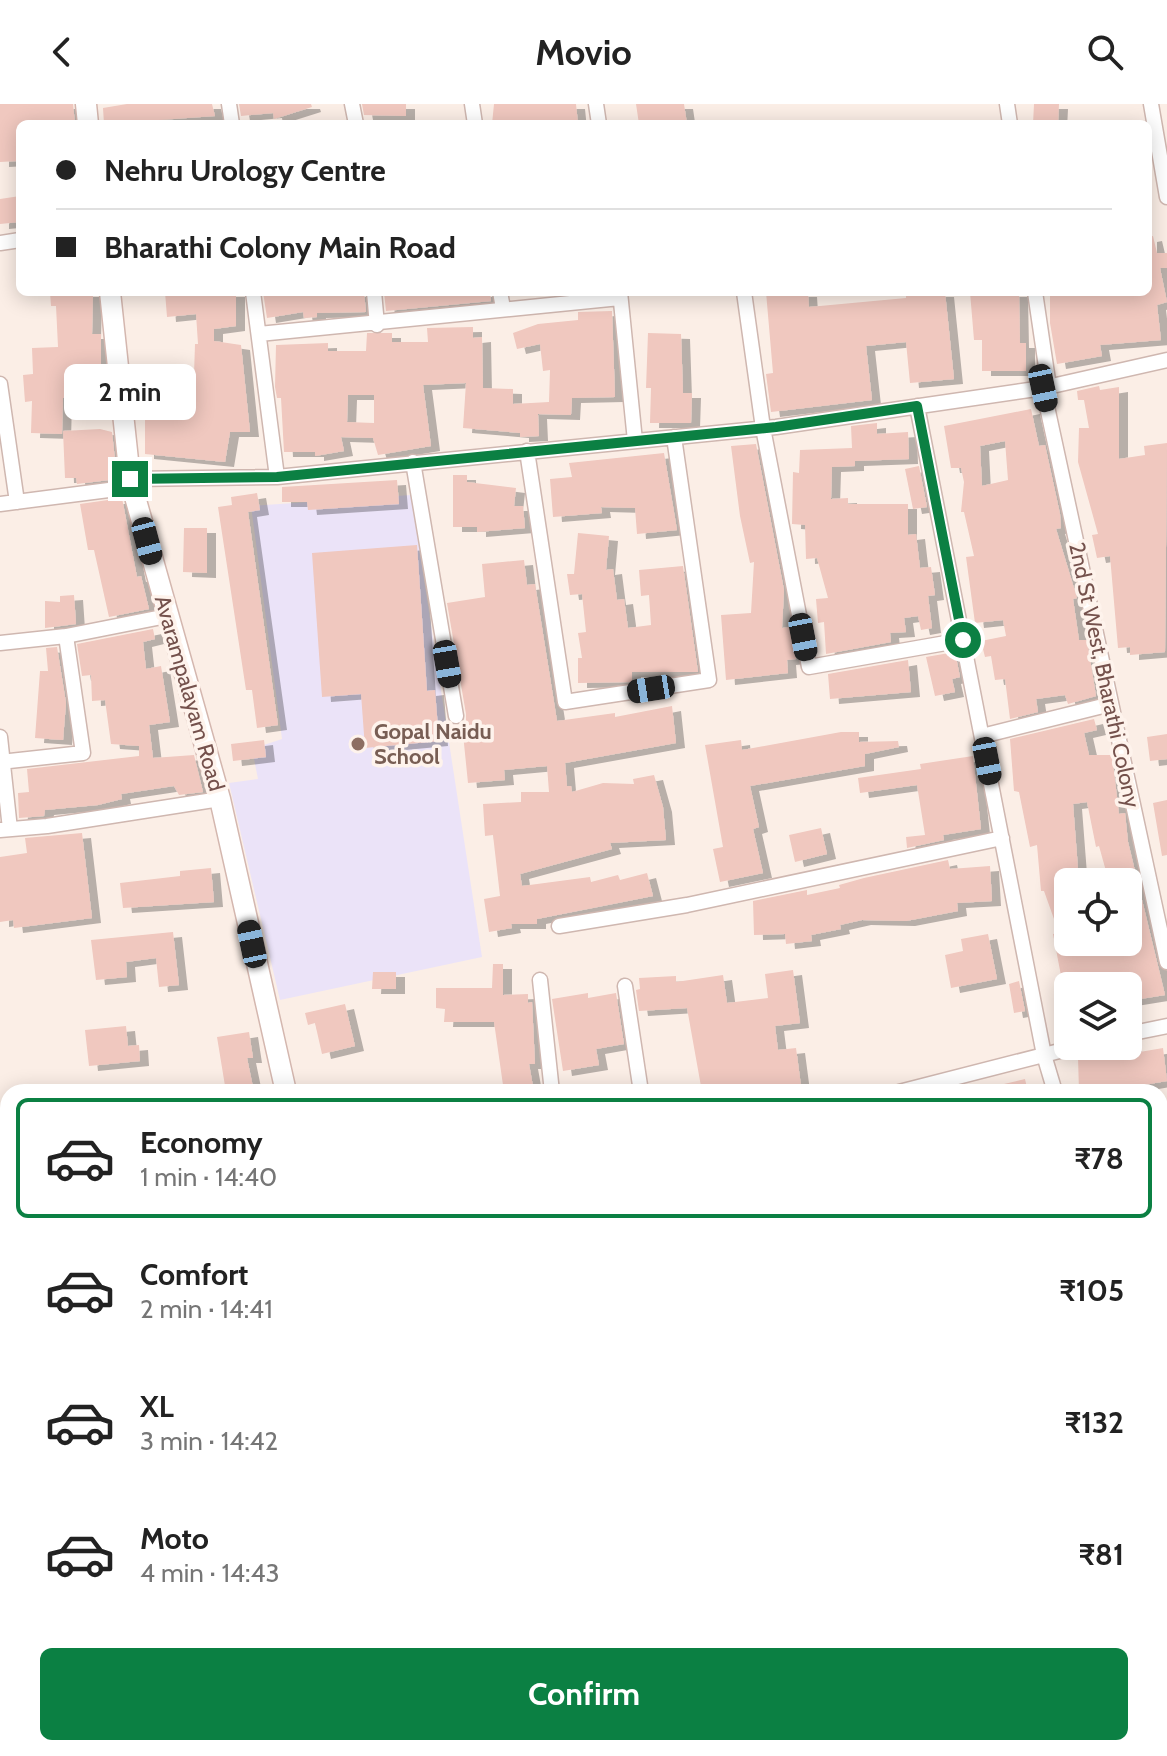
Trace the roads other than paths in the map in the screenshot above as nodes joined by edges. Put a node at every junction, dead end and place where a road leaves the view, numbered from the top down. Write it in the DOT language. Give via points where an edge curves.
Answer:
graph roads {
  1 [pos="1151,104"];
  2 [pos="1167,197"];
  3 [pos="110,296"];
  4 [pos="254,296"];
  5 [pos="374,296"];
  6 [pos="501,296"];
  7 [pos="611,296"];
  8 [pos="620,296"];
  9 [pos="745,296"];
  10 [pos="1035,296"];
  11 [pos="503,308"];
  12 [pos="377,325"];
  13 [pos="259,334"];
  14 [pos="1167,360"];
  15 [pos="0,384"];
  16 [pos="1046,387"];
  17 [pos="917,406"];
  18 [pos="763,428"];
  19 [pos="674,437"];
  20 [pos="635,441"];
  21 [pos="527,451"];
  22 [pos="413,462"];
  23 [pos="277,477"];
  24 [pos="131,483"];
  25 [pos="17,502"];
  26 [pos="0,504"];
  27 [pos="167,616"];
  28 [pos="66,636"];
  29 [pos="963,640"];
  30 [pos="0,643"];
  31 [pos="1111,704"];
  32 [pos="456,716"];
  33 [pos="982,736"];
  34 [pos="0,737"];
  35 [pos="1,762"];
  36 [pos="220,799"];
  37 [pos="5,829"];
  38 [pos="1002,838"];
  39 [pos="559,926"];
  40 [pos="1167,962"];
  41 [pos="540,980"];
  42 [pos="625,986"];
  43 [pos="1167,1026"];
  44 [pos="1142,1031"];
  45 [pos="1054,1052"];
  46 [pos="1044,1055"];
  47 [pos="284,1084"];
  48 [pos="551,1084"];
  49 [pos="640,1084"];
  50 [pos="930,1084"];
  51 [pos="1053,1084"];
  1 -- 2 [label="street"];
  3 -- 24 [label="street, Avarampalayam Road"];
  4 -- 13 [label="street"];
  5 -- 12 [label="street"];
  6 -- 11 [label="street"];
  7 -- 11 [label="street"];
  8 -- 20 [label="street"];
  9 -- 18 [label="street"];
  10 -- 16 [label="street, 2nd St West, Bharathi Colony"];
  11 -- 12 [label="street"];
  12 -- 13 [label="street"];
  13 -- 23 [label="street"];
  14 -- 16 [label="street"];
  15 -- 25 [label="street"];
  16 -- 17 [label="street"];
  16 -- 31 [label="street, 2nd St West, Bharathi Colony"];
  17 -- 18 [label="street"];
  17 -- 29 [label="street"];
  18 -- 19 [label="street"];
  18 -- 29 [label="street" via="809,667"];
  19 -- 20 [label="street"];
  19 -- 21 [label="street" via="709,680 565,702"];
  20 -- 21 [label="street"];
  21 -- 22 [label="street"];
  22 -- 23 [label="street"];
  22 -- 32 [label="street"];
  23 -- 24 [label="street"];
  24 -- 25 [label="street"];
  24 -- 27 [label="street, Avarampalayam Road"];
  25 -- 26 [label="street"];
  27 -- 28 [label="street"];
  27 -- 36 [label="street, Avarampalayam Road"];
  28 -- 30 [label="street"];
  28 -- 35 [label="street" via="83,753"];
  29 -- 33 [label="street"];
  31 -- 33 [label="street"];
  31 -- 40 [label="street, 2nd St West, Bharathi Colony"];
  33 -- 38 [label="street"];
  34 -- 35 [label="street"];
  35 -- 37 [label="street"];
  36 -- 37 [label="street"];
  36 -- 47 [label="street, Avarampalayam Road"];
  38 -- 39 [label="street" via="687,905"];
  38 -- 46 [label="street"];
  41 -- 48 [label="street"];
  42 -- 49 [label="street"];
  43 -- 44 [label="street"];
  45 -- 46 [label="street"];
  46 -- 50 [label="street"];
  46 -- 51 [label="street"];
}
